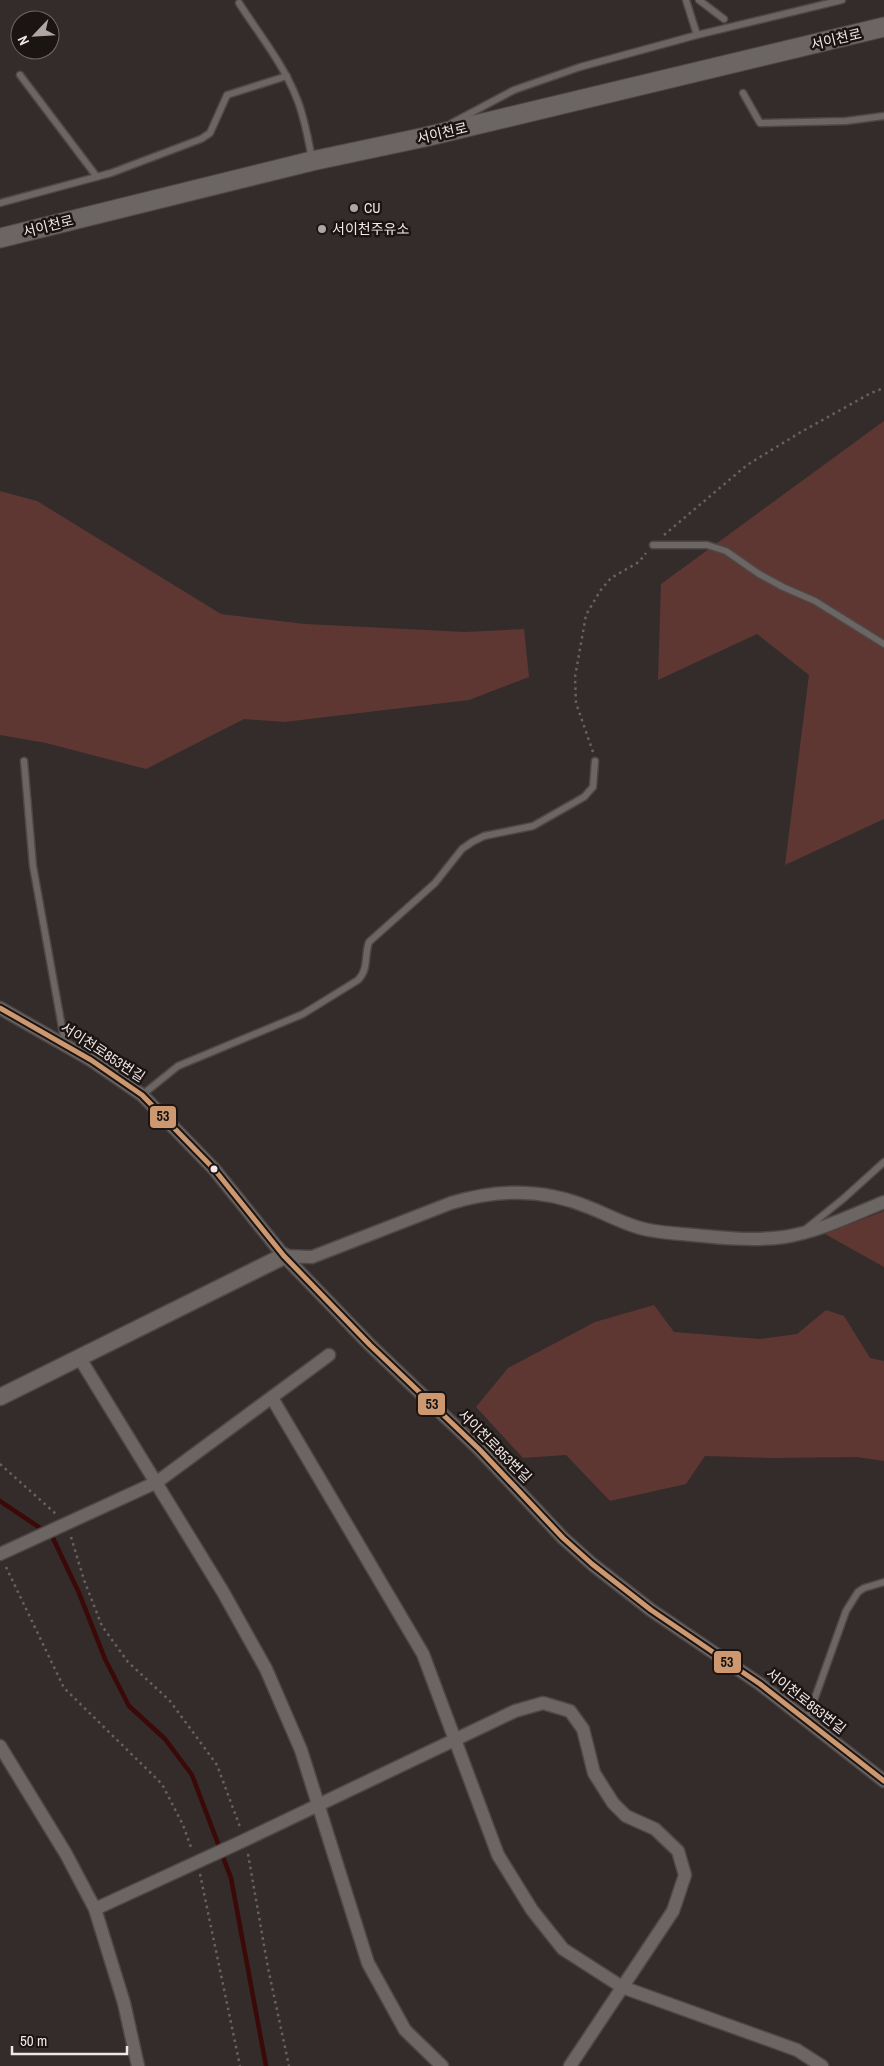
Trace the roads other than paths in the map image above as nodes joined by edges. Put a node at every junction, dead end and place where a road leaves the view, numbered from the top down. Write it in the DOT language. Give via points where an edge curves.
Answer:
graph roads {
  1 [pos="686,0"];
  2 [pos="699,0"];
  3 [pos="842,0"];
  4 [pos="239,3"];
  5 [pos="724,19"];
  6 [pos="884,27"];
  7 [pos="698,35"];
  8 [pos="20,75"];
  9 [pos="287,76"];
  10 [pos="743,93"];
  11 [pos="884,116"];
  12 [pos="425,137"];
  13 [pos="312,161"];
  14 [pos="97,177"];
  15 [pos="0,203"];
  16 [pos="0,238"];
  17 [pos="653,545"];
  18 [pos="884,644"];
  19 [pos="24,761"];
  20 [pos="595,761"];
  21 [pos="0,1008"];
  22 [pos="65,1044"];
  23 [pos="142,1095"];
  24 [pos="884,1162"];
  25 [pos="884,1202"];
  26 [pos="801,1233"];
  27 [pos="284,1256"];
  28 [pos="329,1355"];
  29 [pos="79,1358"];
  30 [pos="0,1397"];
  31 [pos="272,1398"];
  32 [pos="157,1482"];
  33 [pos="2,1558"];
  34 [pos="884,1582"];
  35 [pos="806,1721"];
  36 [pos="454,1740"];
  37 [pos="0,1746"];
  38 [pos="884,1781"];
  39 [pos="318,1805"];
  40 [pos="95,1908"];
  41 [pos="622,1987"];
  42 [pos="138,2066"];
  43 [pos="442,2066"];
  44 [pos="570,2066"];
  45 [pos="822,2066"];
  1 -- 7 [label="lane"];
  2 -- 5 [label="lane"];
  3 -- 7 [label="lane"];
  4 -- 9 [label="lane"];
  6 -- 12 [label="main road, 서이천로"];
  7 -- 12 [label="lane" via="580,67 514,90"];
  8 -- 14 [label="lane"];
  9 -- 13 [label="lane" via="306,125"];
  9 -- 14 [label="lane" via="227,95 210,133 201,139"];
  10 -- 11 [label="lane" via="760,123 846,121"];
  12 -- 13 [label="main road, 서이천로"];
  13 -- 16 [label="main road, 서이천로"];
  14 -- 15 [label="lane"];
  17 -- 18 [label="lane" via="707,545 726,551 759,574 815,601"];
  19 -- 22 [label="lane" via="33,866"];
  20 -- 23 [label="lane" via="593,787 584,797 533,826 484,836 462,849 435,883 370,942 364,974 358,980 304,1014 178,1066"];
  21 -- 22 [label="street, 서이천로853번길"];
  22 -- 23 [label="street, 서이천로853번길"];
  23 -- 27 [label="street, 서이천로853번길" via="214,1168"];
  24 -- 26 [label="lane"];
  25 -- 26 [label="street"];
  26 -- 27 [label="street" via="767,1238 653,1231 637,1228 564,1198 520,1192 472,1197 451,1203 312,1257"];
  27 -- 29 [label="street"];
  27 -- 35 [label="street, 서이천로853번길" via="592,1564 651,1610 760,1684"];
  28 -- 31 [label="street"];
  29 -- 30 [label="street"];
  29 -- 32 [label="street"];
  31 -- 32 [label="street"];
  31 -- 36 [label="street" via="423,1654"];
  32 -- 33 [label="street" via="28,1542"];
  32 -- 39 [label="street" via="266,1668 301,1750"];
  34 -- 35 [label="lane" via="858,1592 846,1611"];
  35 -- 38 [label="street, 서이천로853번길"];
  36 -- 39 [label="street"];
  36 -- 41 [label="street" via="498,1855 532,1910 563,1949"];
  36 -- 41 [label="street" via="515,1711 544,1703 570,1711 583,1729 594,1773 613,1803 626,1816 655,1829 678,1851 685,1874 673,1911"];
  37 -- 40 [label="street"];
  39 -- 40 [label="street"];
  39 -- 43 [label="street" via="368,1963 405,2030"];
  40 -- 42 [label="street" via="124,2003"];
  41 -- 44 [label="street"];
  41 -- 45 [label="street" via="797,2050"];
}
